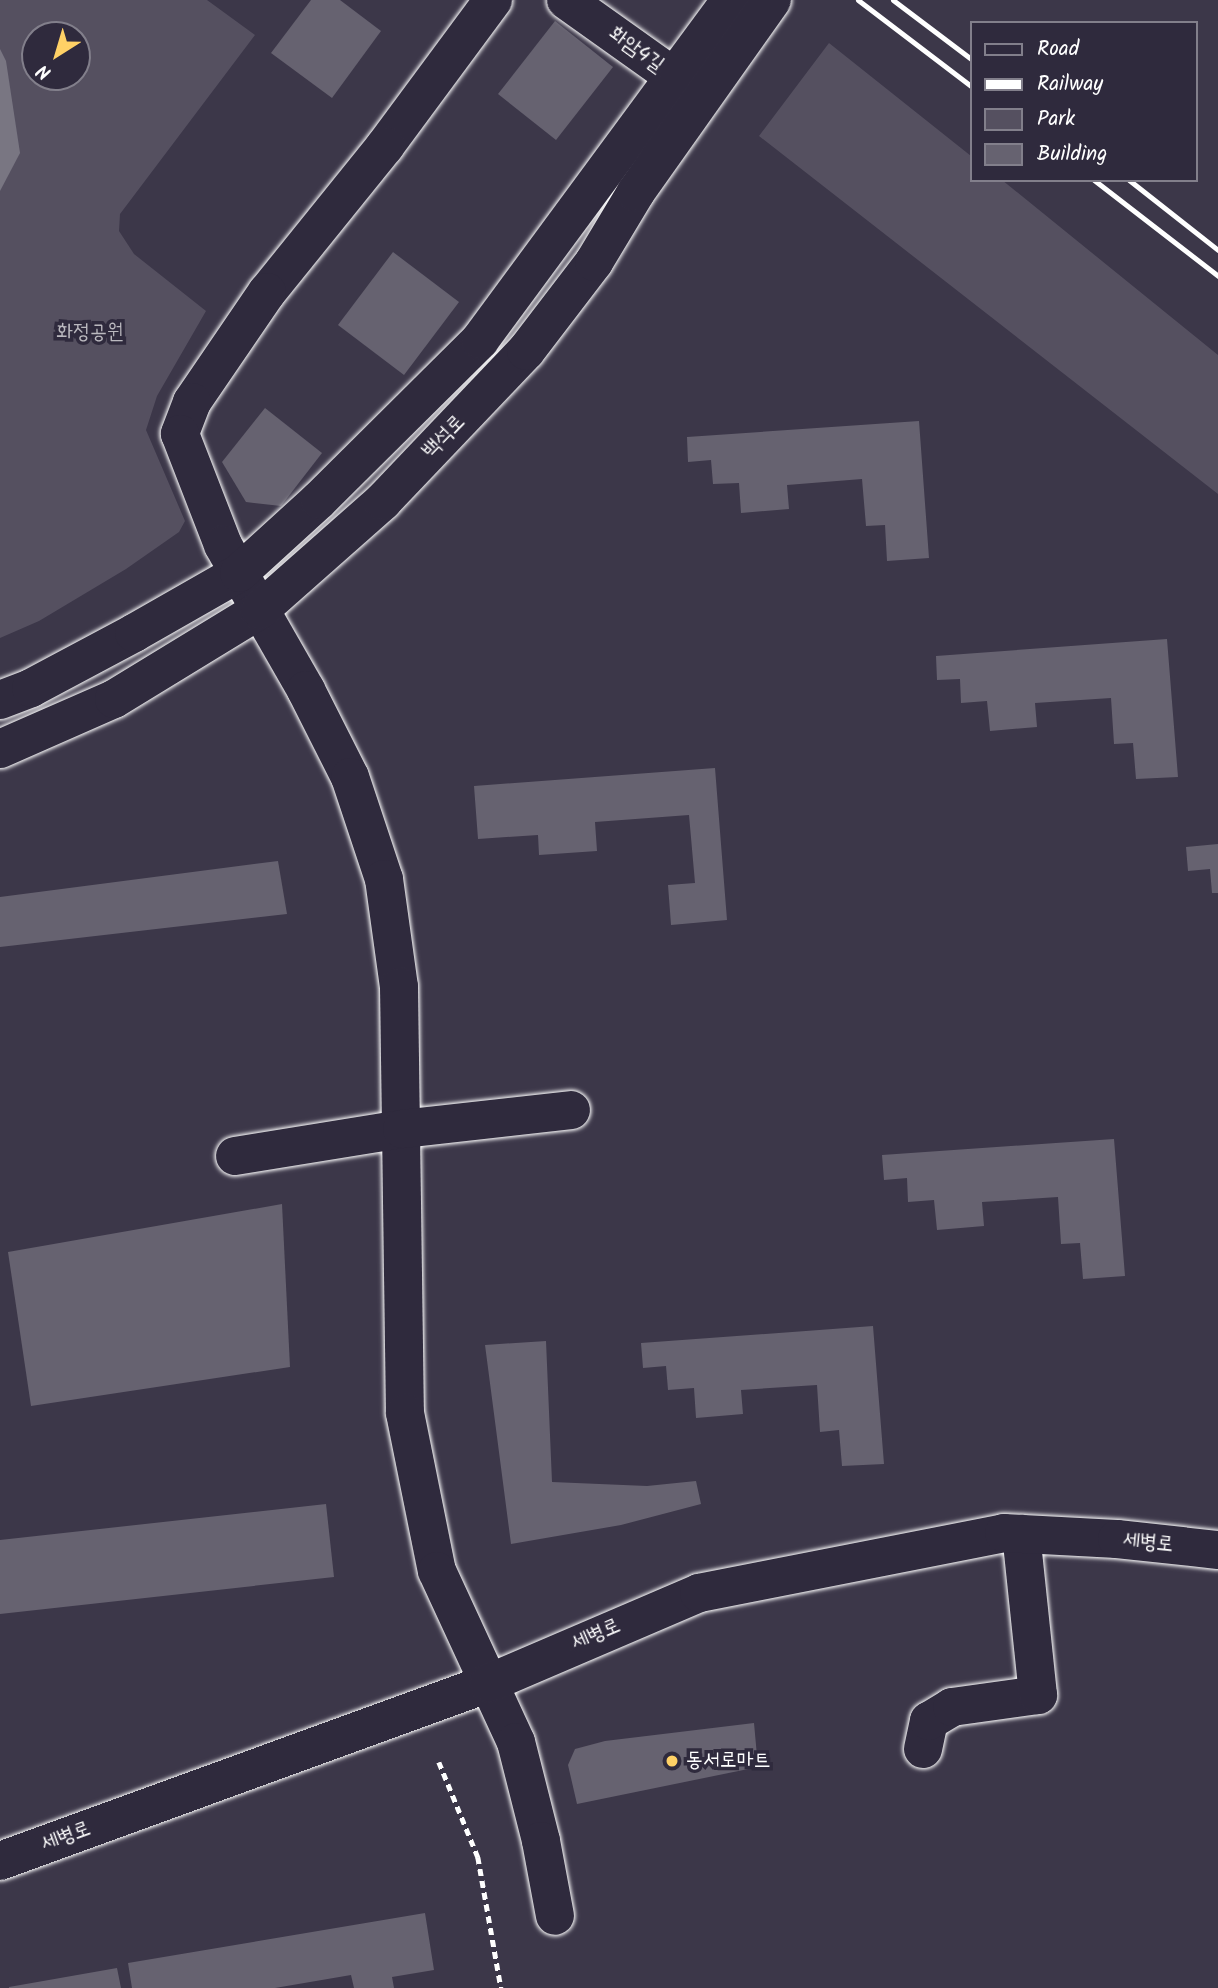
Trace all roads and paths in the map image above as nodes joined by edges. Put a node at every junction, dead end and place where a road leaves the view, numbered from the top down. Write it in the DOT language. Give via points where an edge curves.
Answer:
graph roads {
  1 [pos="493,0"];
  2 [pos="566,0"];
  3 [pos="756,3"];
  4 [pos="673,76"];
  5 [pos="239,573"];
  6 [pos="260,610"];
  7 [pos="0,700"];
  8 [pos="0,749"];
  9 [pos="571,1110"];
  10 [pos="402,1129"];
  11 [pos="235,1156"];
  12 [pos="1021,1534"];
  13 [pos="1218,1550"];
  14 [pos="489,1683"];
  15 [pos="923,1749"];
  16 [pos="439,1762"];
  17 [pos="0,1861"];
  18 [pos="555,1916"];
  19 [pos="500,1988"];
  1 -- 5 [label="street" via="385,146 267,292 192,402 180,434 223,545"];
  2 -- 4 [label="street, 화암4길"];
  3 -- 4 [label="street, 백석로"];
  3 -- 6 [label="street, 백석로" via="594,262 526,351 383,501"];
  4 -- 5 [label="street, 백석로" via="480,340"];
  5 -- 6 [label="street"];
  5 -- 7 [label="street, 백석로" via="31,688"];
  6 -- 8 [label="street, 백석로" via="114,699"];
  6 -- 10 [label="street" via="350,777 384,879 399,987"];
  9 -- 10 [label="street"];
  10 -- 11 [label="street"];
  10 -- 14 [label="street" via="405,1413 437,1571"];
  12 -- 13 [label="street, 세병로"];
  12 -- 14 [label="street, 세병로" via="698,1593"];
  12 -- 15 [label="street" via="1038,1695 952,1707 929,1721"];
  14 -- 17 [label="street, 세병로"];
  14 -- 18 [label="street" via="516,1742"];
  16 -- 19 [label="path" via="478,1857"];
}
